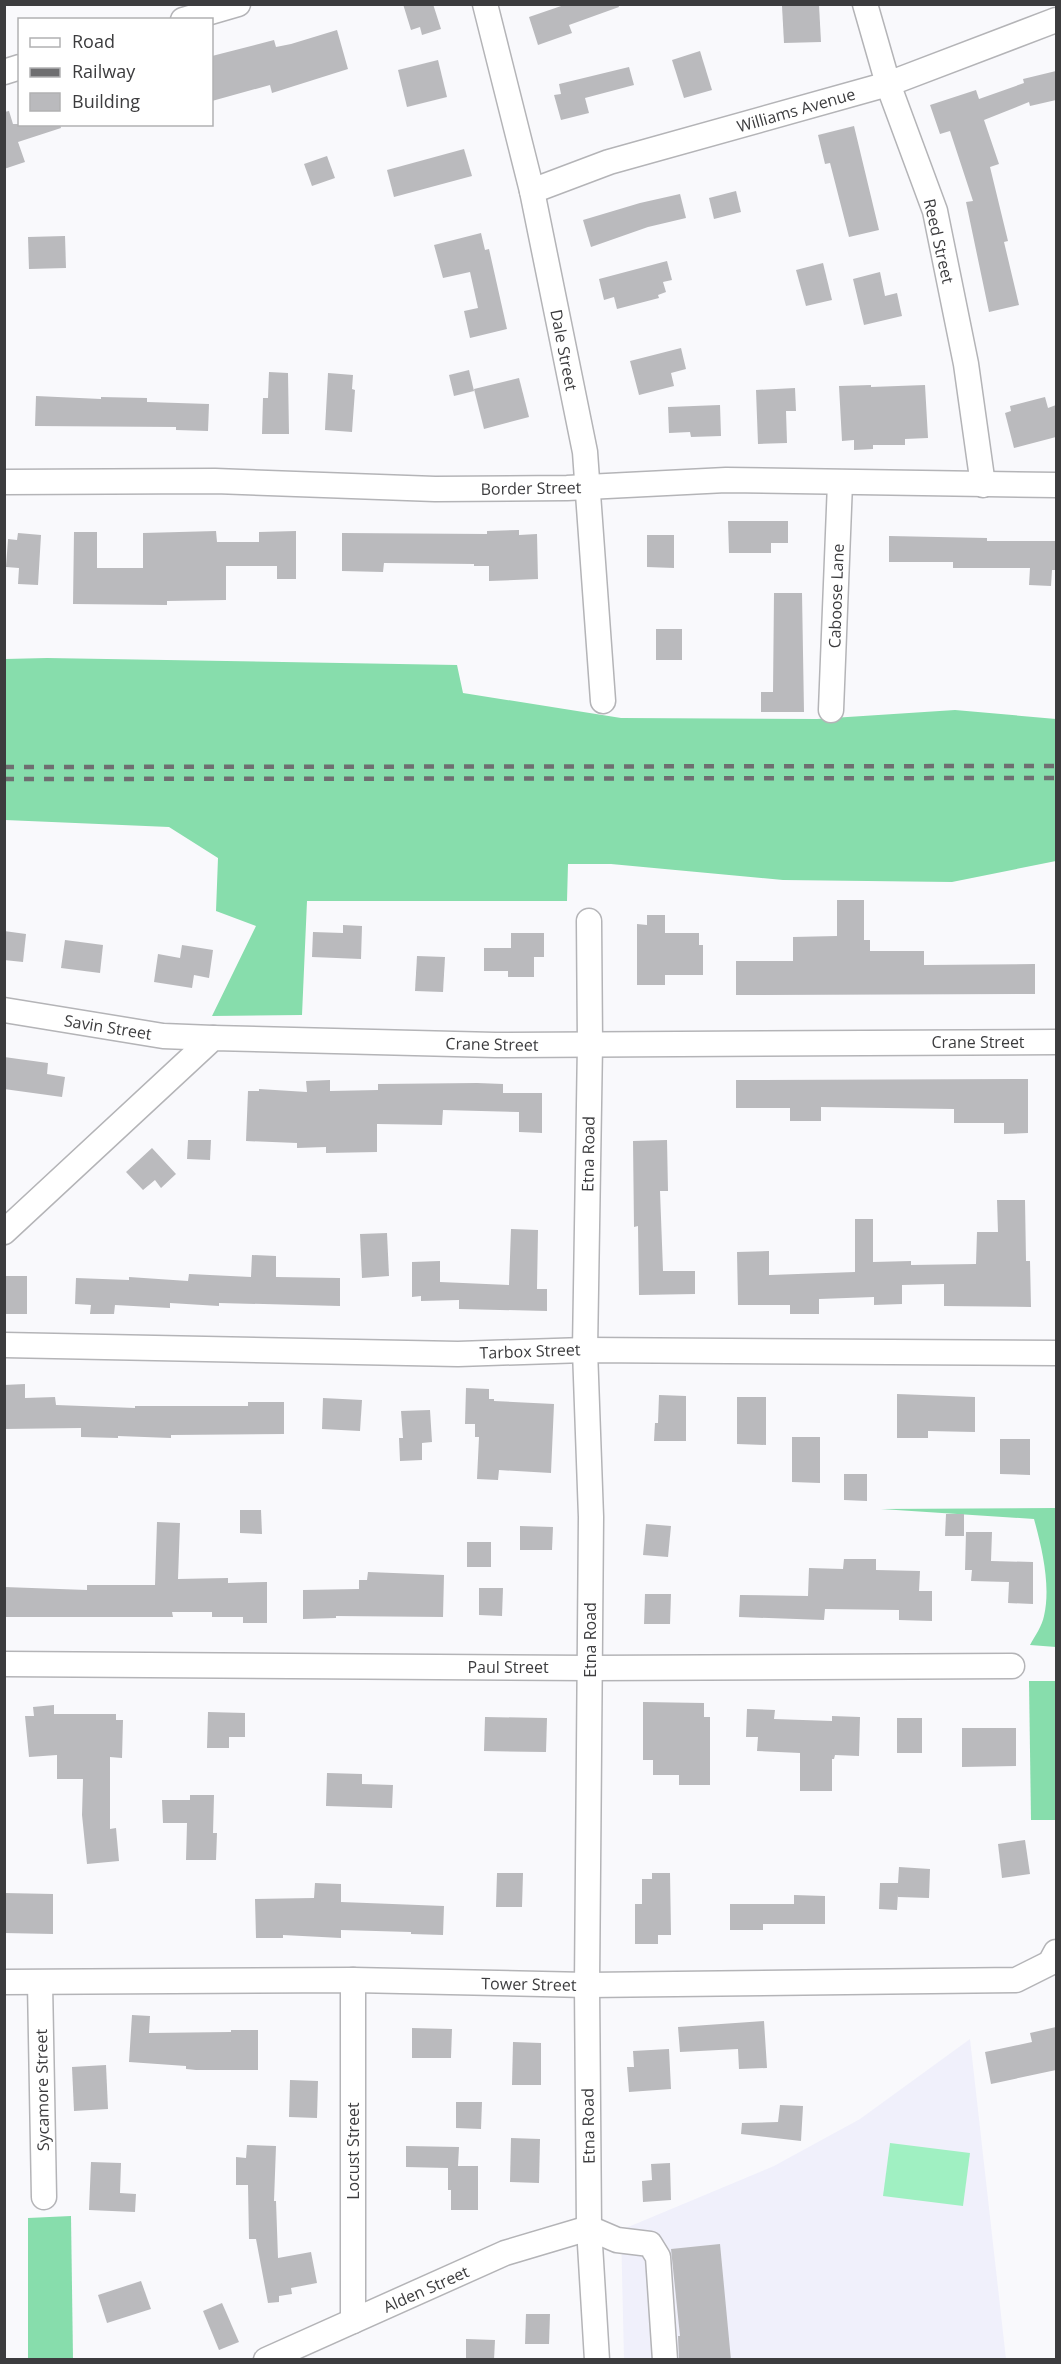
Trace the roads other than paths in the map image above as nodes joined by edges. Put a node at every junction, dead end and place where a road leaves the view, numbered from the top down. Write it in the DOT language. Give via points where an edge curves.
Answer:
graph roads {
  1 [pos="238,4"];
  2 [pos="485,4"];
  3 [pos="865,4"];
  4 [pos="190,18"];
  5 [pos="1056,20"];
  6 [pos="888,84"];
  7 [pos="532,191"];
  8 [pos="4,482"];
  9 [pos="840,483"];
  10 [pos="983,485"];
  11 [pos="1056,485"];
  12 [pos="588,487"];
  13 [pos="603,701"];
  14 [pos="831,710"];
  15 [pos="589,921"];
  16 [pos="4,1010"];
  17 [pos="213,1038"];
  18 [pos="1056,1042"];
  19 [pos="590,1044"];
  20 [pos="4,1232"];
  21 [pos="4,1346"];
  22 [pos="585,1350"];
  23 [pos="1056,1353"];
  24 [pos="4,1664"];
  25 [pos="1012,1666"];
  26 [pos="590,1668"];
  27 [pos="1053,1957"];
  28 [pos="353,1980"];
  29 [pos="4,1982"];
  30 [pos="40,1983"];
  31 [pos="587,1985"];
  32 [pos="44,2197"];
  33 [pos="589,2228"];
  34 [pos="353,2321"];
  35 [pos="266,2360"];
  36 [pos="597,2360"];
  37 [pos="665,2360"];
  1 -- 4 [label="street"];
  2 -- 7 [label="street, Dale Street"];
  3 -- 6 [label="street, Reed Street"];
  5 -- 6 [label="street, Williams Avenue"];
  6 -- 7 [label="street, Williams Avenue" via="609,162"];
  6 -- 10 [label="street, Reed Street" via="935,211 966,364"];
  7 -- 12 [label="street, Dale Street" via="585,452"];
  8 -- 12 [label="street, Border Street" via="215,482 435,489"];
  9 -- 10 [label="street, Border Street"];
  9 -- 12 [label="street, Border Street" via="726,480"];
  9 -- 14 [label="street, Caboose Lane"];
  10 -- 11 [label="street, Border Street"];
  12 -- 13 [label="street, Dale Street"];
  15 -- 19 [label="street, Etna Road"];
  16 -- 17 [label="street, Savin Street" via="163,1036"];
  17 -- 19 [label="street, Crane Street"];
  17 -- 20 [label="street"];
  18 -- 19 [label="street, Crane Street"];
  19 -- 22 [label="street, Etna Road"];
  21 -- 22 [label="street, Tarbox Street" via="458,1354"];
  22 -- 23 [label="street, Tarbox Street"];
  22 -- 26 [label="street, Etna Road" via="591,1517"];
  24 -- 26 [label="street, Paul Street"];
  25 -- 26 [label="street, Paul Street"];
  26 -- 31 [label="street, Etna Road"];
  27 -- 31 [label="street, Tower Street" via="1016,1980"];
  28 -- 30 [label="street, Tower Street"];
  28 -- 31 [label="street, Tower Street"];
  28 -- 34 [label="street, Locust Street"];
  29 -- 30 [label="street, Tower Street"];
  30 -- 32 [label="street, Sycamore Street"];
  31 -- 33 [label="street, Etna Road"];
  33 -- 34 [label="street, Alden Street" via="505,2253"];
  33 -- 36 [label="street, Etna Road"];
  33 -- 37 [label="street" via="617,2240 650,2244 658,2257"];
  34 -- 35 [label="street, Alden Street"];
}
